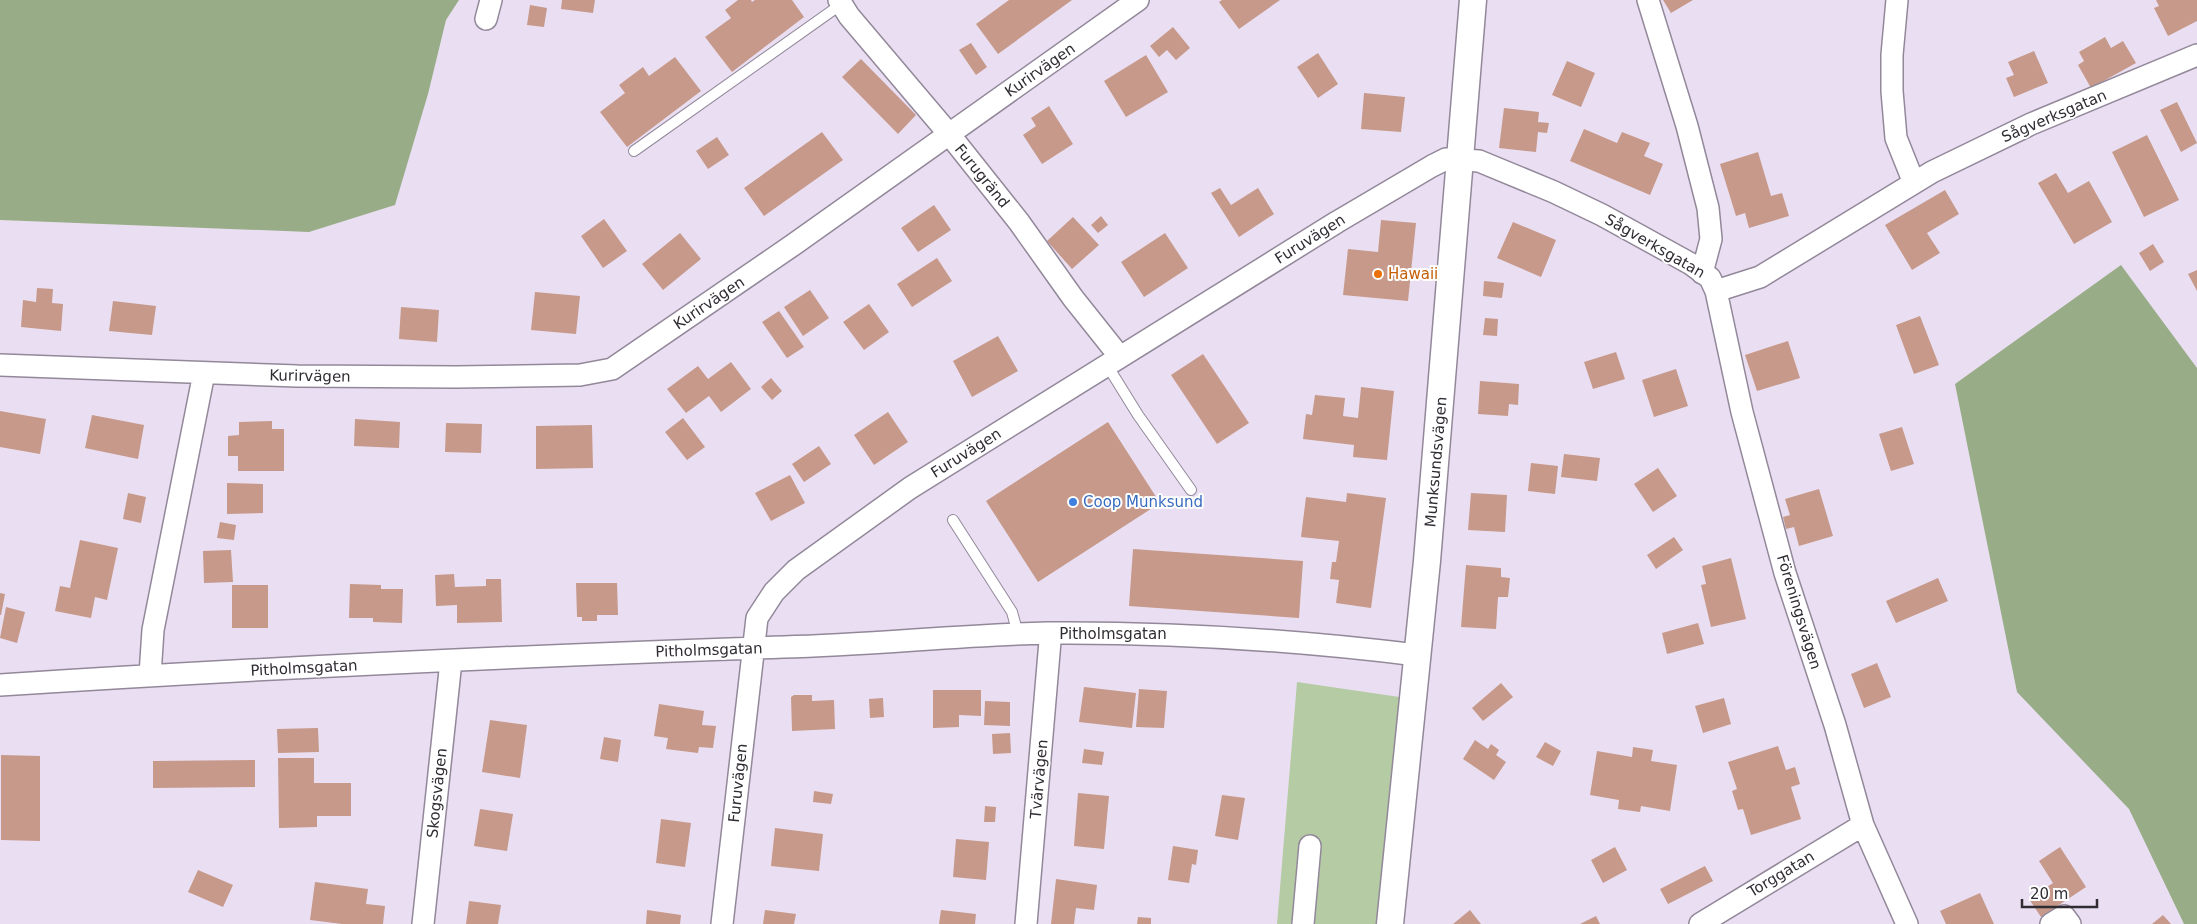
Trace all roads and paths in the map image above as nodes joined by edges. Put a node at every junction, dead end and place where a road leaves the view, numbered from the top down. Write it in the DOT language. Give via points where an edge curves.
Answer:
graph roads {
  1 [pos="1138,0"];
  2 [pos="1473,0"];
  3 [pos="1648,0"];
  4 [pos="1897,0"];
  5 [pos="843,1"];
  6 [pos="2197,55"];
  7 [pos="949,134"];
  8 [pos="634,151"];
  9 [pos="1460,159"];
  10 [pos="1914,183"];
  11 [pos="1702,273"];
  12 [pos="1716,291"];
  13 [pos="1113,361"];
  14 [pos="0,365"];
  15 [pos="204,373"];
  16 [pos="1191,490"];
  17 [pos="952,520"];
  18 [pos="1048,633"];
  19 [pos="1018,634"];
  20 [pos="753,648"];
  21 [pos="1417,655"];
  22 [pos="451,662"];
  23 [pos="150,675"];
  24 [pos="0,685"];
  25 [pos="1863,825"];
  26 [pos="1310,846"];
  27 [pos="423,924"];
  28 [pos="722,924"];
  29 [pos="1026,924"];
  30 [pos="1302,924"];
  31 [pos="1390,924"];
  32 [pos="1700,924"];
  33 [pos="1907,924"];
  34 [pos="2052,924"];
  35 [pos="2070,924"];
  1 -- 7 [label="street, Kurirvägen"];
  2 -- 9 [label="street, Munksundsvägen"];
  3 -- 11 [label="street" via="1708,208 1711,239"];
  4 -- 10 [label="street" via="1892,55 1896,138"];
  5 -- 7 [label="street, Furugränd" via="849,16"];
  5 -- 8 [label="lane"];
  6 -- 10 [label="street, Sågverksgatan" via="2031,124"];
  7 -- 13 [label="street, Furugränd" via="1073,298"];
  7 -- 15 [label="street, Kurirvägen" via="784,251 604,372 456,377"];
  9 -- 11 [label="street, Sågverksgatan" via="1494,165 1554,192 1602,215"];
  9 -- 13 [label="street, Furuvägen" via="1446,159 1424,170"];
  9 -- 21 [label="street, Munksundsvägen"];
  10 -- 12 [label="street, Sågverksgatan" via="1760,277"];
  11 -- 12 [label="street, Sågverksgatan" via="1710,278"];
  12 -- 25 [label="street, Föreningsvägen" via="1742,412 1783,564 1835,725"];
  13 -- 16 [label="lane" via="1138,415"];
  13 -- 20 [label="street, Furuvägen" via="910,488 796,570 774,592 757,618"];
  14 -- 15 [label="street, Kurirvägen"];
  15 -- 23 [label="street" via="154,630"];
  17 -- 19 [label="lane" via="1012,612"];
  18 -- 19 [label="street, Pitholmsgatan"];
  18 -- 21 [label="street, Pitholmsgatan" via="1206,635"];
  18 -- 29 [label="street, Tvärvägen" via="1050,641"];
  19 -- 20 [label="street, Pitholmsgatan"];
  20 -- 22 [label="street, Pitholmsgatan"];
  20 -- 28 [label="street, Furuvägen"];
  21 -- 31 [label="street, Munksundsvägen"];
  22 -- 23 [label="street, Pitholmsgatan"];
  22 -- 27 [label="street, Skogsvägen"];
  23 -- 24 [label="street, Pitholmsgatan"];
  25 -- 32 [label="street, Torggatan"];
  25 -- 33 [label="street, Föreningsvägen"];
  26 -- 30 [label="street"];
  34 -- 35 [label="street" via="2064,916"];
}
